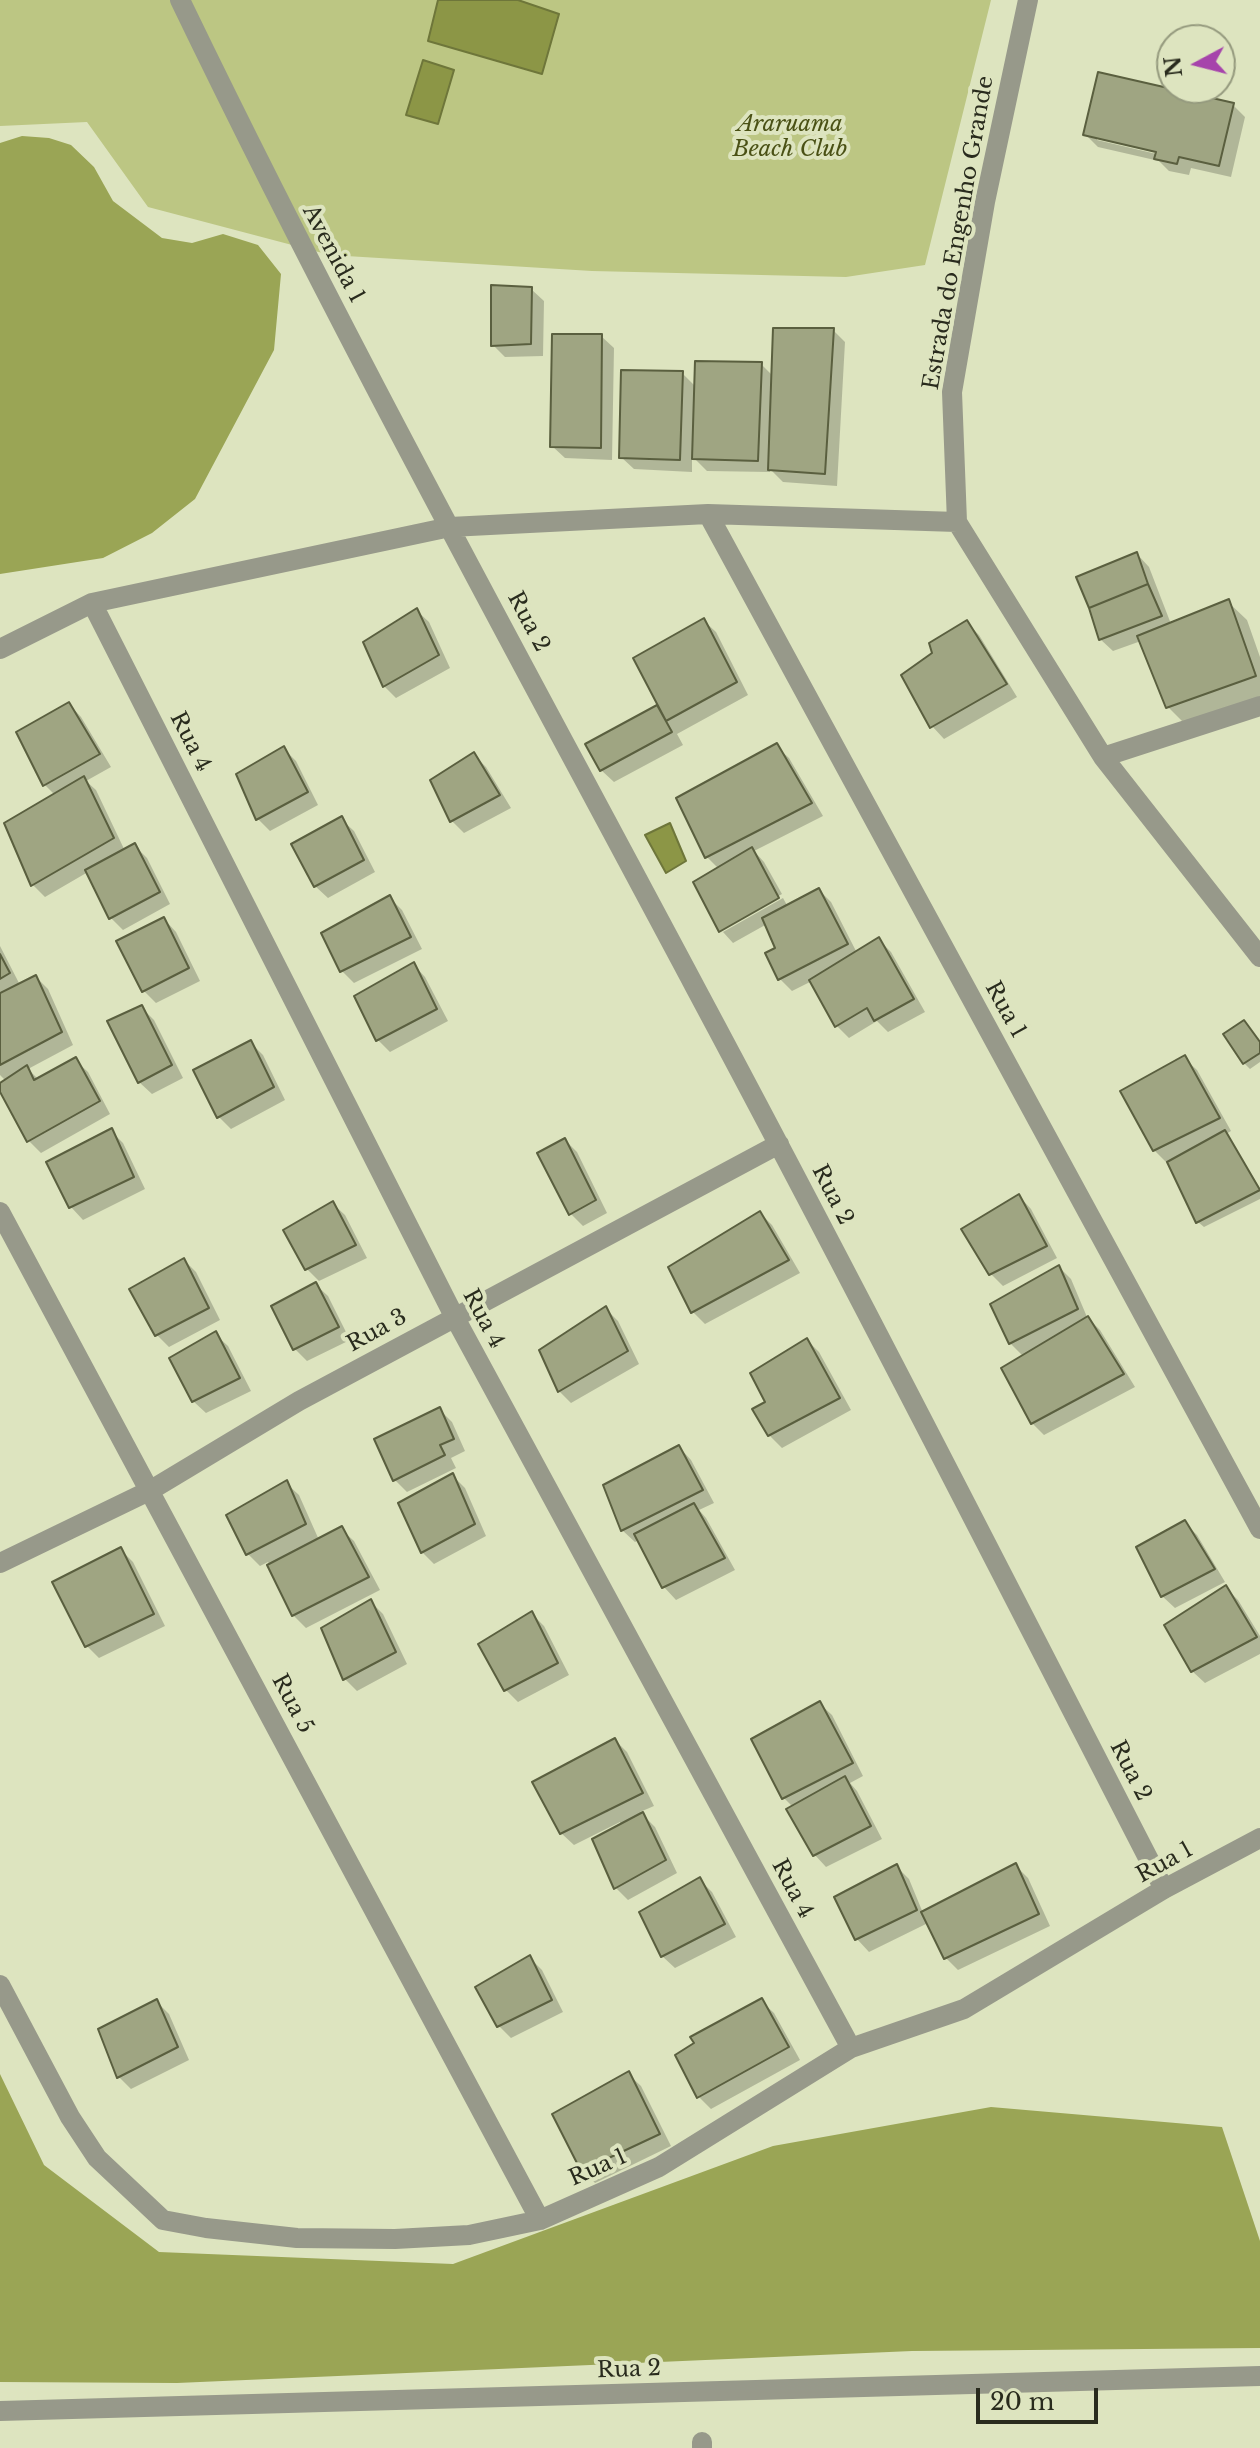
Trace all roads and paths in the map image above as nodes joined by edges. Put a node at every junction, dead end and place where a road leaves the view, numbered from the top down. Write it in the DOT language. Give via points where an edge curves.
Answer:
graph roads {
  1 [pos="180,0"];
  2 [pos="1028,0"];
  3 [pos="708,514"];
  4 [pos="957,522"];
  5 [pos="450,527"];
  6 [pos="92,603"];
  7 [pos="0,649"];
  8 [pos="1260,706"];
  9 [pos="1103,757"];
  10 [pos="1260,957"];
  11 [pos="779,1144"];
  12 [pos="0,1212"];
  13 [pos="454,1316"];
  14 [pos="151,1490"];
  15 [pos="1260,1529"];
  16 [pos="0,1563"];
  17 [pos="1260,1838"];
  18 [pos="1164,1889"];
  19 [pos="0,1985"];
  20 [pos="851,2048"];
  21 [pos="540,2220"];
  22 [pos="1260,2376"];
  23 [pos="0,2411"];
  1 -- 5 [label="street, Avenida 1"];
  2 -- 4 [label="street, Estrada do Engenho Grande" via="952,392"];
  3 -- 4 [label="street"];
  3 -- 5 [label="street"];
  3 -- 15 [label="street, Rua 1"];
  4 -- 9 [label="street, Estrada do Engenho Grande"];
  5 -- 6 [label="street"];
  5 -- 11 [label="street, Rua 2"];
  6 -- 7 [label="street"];
  6 -- 13 [label="street, Rua 4"];
  8 -- 9 [label="street"];
  9 -- 10 [label="street, Estrada do Engenho Grande"];
  11 -- 13 [label="street, Rua 3"];
  11 -- 18 [label="street, Rua 2"];
  12 -- 14 [label="street, Rua 5"];
  13 -- 14 [label="street, Rua 3"];
  13 -- 20 [label="street, Rua 4"];
  14 -- 16 [label="street, Rua 3"];
  14 -- 21 [label="street, Rua 5"];
  17 -- 18 [label="street, Rua 1"];
  18 -- 20 [label="street, Rua 1" via="964,2009"];
  19 -- 21 [label="street, Rua 1" via="97,2158 163,2220 297,2238 395,2239 469,2235"];
  20 -- 21 [label="street, Rua 1" via="659,2167"];
  22 -- 23 [label="street, Rua 2"];
}
